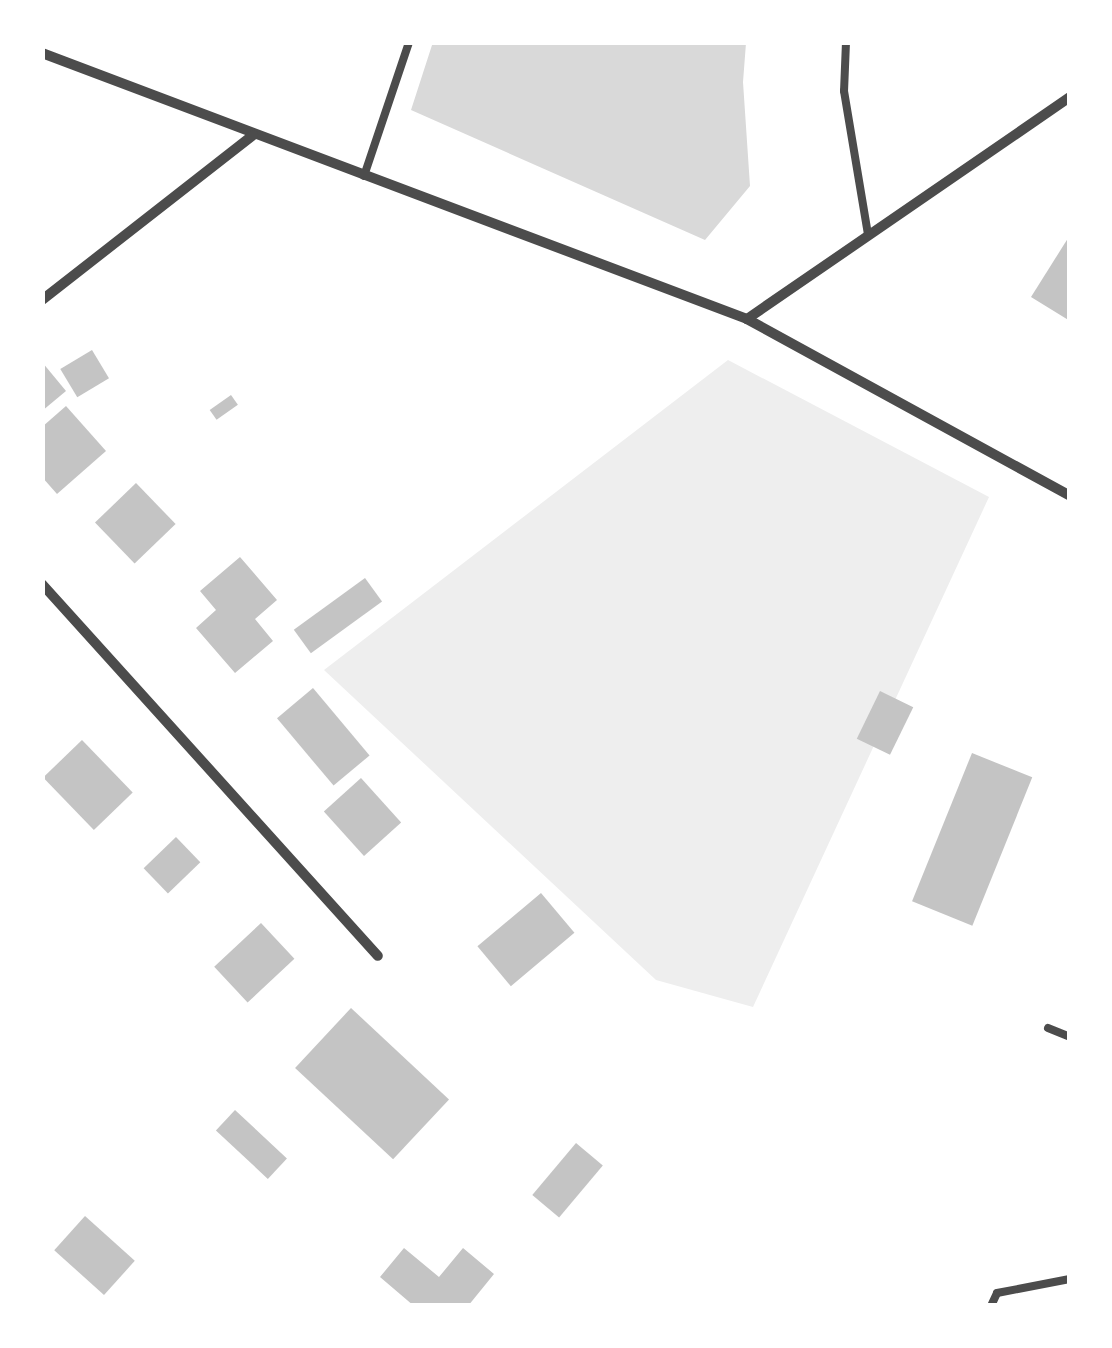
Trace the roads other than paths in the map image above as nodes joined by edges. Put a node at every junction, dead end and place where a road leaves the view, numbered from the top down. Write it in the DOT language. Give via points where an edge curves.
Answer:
graph roads {
  1 [pos="408,42"];
  2 [pos="846,42"];
  3 [pos="42,53"];
  4 [pos="1070,97"];
  5 [pos="253,136"];
  6 [pos="364,177"];
  7 [pos="868,235"];
  8 [pos="42,300"];
  9 [pos="747,319"];
  10 [pos="1070,496"];
  11 [pos="42,584"];
  12 [pos="378,956"];
  13 [pos="1048,1028"];
  14 [pos="1070,1037"];
  15 [pos="1070,1279"];
  16 [pos="992,1306"];
  1 -- 6 [label="lane"];
  2 -- 7 [label="lane" via="844,91"];
  3 -- 5 [label="street"];
  4 -- 7 [label="street"];
  5 -- 6 [label="street"];
  5 -- 8 [label="street"];
  6 -- 9 [label="street"];
  7 -- 9 [label="street"];
  9 -- 10 [label="street"];
  11 -- 12 [label="street"];
  13 -- 14 [label="lane"];
  15 -- 16 [label="lane" via="996,1293"];
}
